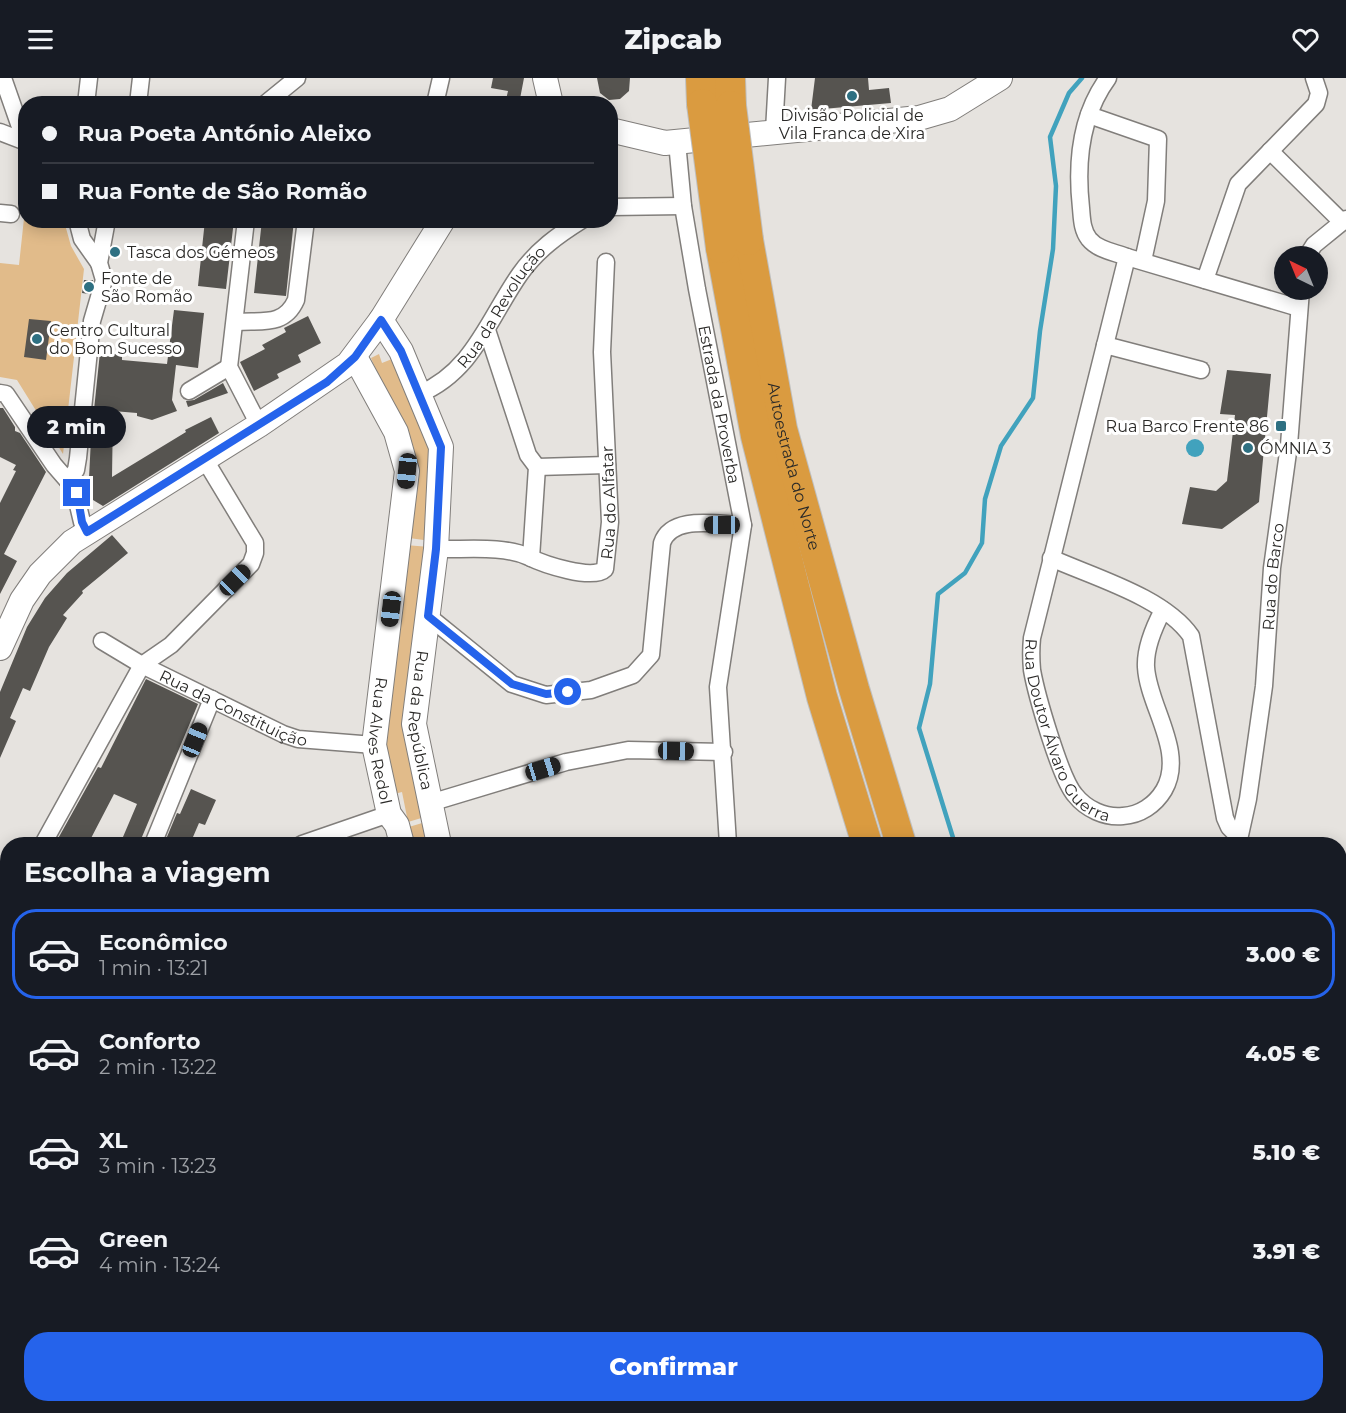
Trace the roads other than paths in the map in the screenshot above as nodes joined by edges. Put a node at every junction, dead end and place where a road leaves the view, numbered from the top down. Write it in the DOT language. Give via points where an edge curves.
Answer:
graph roads {
  1 [pos="3,78"];
  2 [pos="89,78"];
  3 [pos="141,78"];
  4 [pos="297,78"];
  5 [pos="441,78"];
  6 [pos="545,78"];
  7 [pos="777,78"];
  8 [pos="1000,78"];
  9 [pos="1108,78"];
  10 [pos="1314,78"];
  11 [pos="701,91"];
  12 [pos="731,92"];
  13 [pos="87,96"];
  14 [pos="139,96"];
  15 [pos="274,96"];
  16 [pos="437,96"];
  17 [pos="549,96"];
  18 [pos="1089,115"];
  19 [pos="18,122"];
  20 [pos="774,131"];
  21 [pos="0,132"];
  22 [pos="618,132"];
  23 [pos="18,139"];
  24 [pos="677,142"];
  25 [pos="1270,151"];
  26 [pos="683,206"];
  27 [pos="618,207"];
  28 [pos="1344,221"];
  29 [pos="79,228"];
  30 [pos="106,228"];
  31 [pos="245,228"];
  32 [pos="305,228"];
  33 [pos="438,228"];
  34 [pos="570,228"];
  35 [pos="734,244"];
  36 [pos="1313,246"];
  37 [pos="1135,259"];
  38 [pos="606,262"];
  39 [pos="99,263"];
  40 [pos="1205,280"];
  41 [pos="1299,300"];
  42 [pos="1299,308"];
  43 [pos="381,320"];
  44 [pos="236,322"];
  45 [pos="487,330"];
  46 [pos="1105,345"];
  47 [pos="355,357"];
  48 [pos="229,367"];
  49 [pos="1201,370"];
  50 [pos="189,391"];
  51 [pos="0,393"];
  52 [pos="419,394"];
  53 [pos="259,425"];
  54 [pos="205,460"];
  55 [pos="607,465"];
  56 [pos="537,467"];
  57 [pos="68,481"];
  58 [pos="743,525"];
  59 [pos="87,532"];
  60 [pos="436,549"];
  61 [pos="531,558"];
  62 [pos="1051,558"];
  63 [pos="1163,610"];
  64 [pos="428,616"];
  65 [pos="102,641"];
  66 [pos="0,648"];
  67 [pos="142,665"];
  68 [pos="212,699"];
  69 [pos="374,746"];
  70 [pos="724,752"];
  71 [pos="430,803"];
  72 [pos="389,814"];
  73 [pos="47,837"];
  74 [pos="156,837"];
  75 [pos="322,837"];
  76 [pos="400,837"];
  77 [pos="437,837"];
  78 [pos="728,837"];
  79 [pos="865,837"];
  80 [pos="899,837"];
  81 [pos="1235,837"];
  82 [pos="1239,837"];
  1 -- 19 [label="street"];
  2 -- 13 [label="street"];
  3 -- 14 [label="street"];
  4 -- 15 [label="street"];
  5 -- 16 [label="street"];
  6 -- 17 [label="street"];
  7 -- 20 [label="street"];
  8 -- 20 [label="street" via="950,109 929,116"];
  9 -- 18 [label="street"];
  10 -- 25 [label="street" via="1319,93 1316,104"];
  11 -- 35 [label="highway, Autoestrada do Norte, bridge"];
  12 -- 35 [label="highway, Autoestrada do Norte, bridge"];
  18 -- 37 [label="street" via="1078,170 1083,227 1095,245"];
  18 -- 37 [label="street, Rua Doutor Álvaro Guerra" via="1158,138 1156,201"];
  20 -- 24 [label="street"];
  21 -- 23 [label="street"];
  22 -- 24 [label="street" via="654,142"];
  24 -- 26 [label="street, Estrada da Proverba"];
  25 -- 28 [label="street"];
  25 -- 40 [label="street" via="1234,190"];
  26 -- 27 [label="street"];
  26 -- 58 [label="street, Estrada da Proverba"];
  28 -- 36 [label="street"];
  29 -- 39 [label="street"];
  30 -- 39 [label="street"];
  31 -- 44 [label="street"];
  32 -- 44 [label="street" via="296,300 286,317"];
  33 -- 43 [label="street"];
  34 -- 45 [label="street, Rua da Revolução" via="531,260"];
  35 -- 79 [label="highway, Autoestrada do Norte" via="756,436 822,697"];
  35 -- 80 [label="highway, Autoestrada do Norte" via="854,689"];
  37 -- 40 [label="street"];
  37 -- 46 [label="street, Rua Doutor Álvaro Guerra"];
  38 -- 55 [label="street, Rua do Alfatar" via="602,352"];
  39 -- 57 [label="street" via="104,280 92,321 76,470"];
  40 -- 42 [label="street"];
  41 -- 42 [label="street, Rua do Barco"];
  42 -- 82 [label="street, Rua do Barco" via="1264,686"];
  43 -- 47 [label="street"];
  43 -- 52 [label="street, Rua da República" via="401,351"];
  44 -- 48 [label="street"];
  45 -- 52 [label="street, Rua da Revolução" via="446,381"];
  45 -- 56 [label="street" via="528,455"];
  46 -- 49 [label="street"];
  46 -- 62 [label="street, Rua Doutor Álvaro Guerra"];
  47 -- 53 [label="street" via="327,382"];
  47 -- 69 [label="street, Rua Alves Redol" via="396,432 407,471"];
  48 -- 50 [label="street"];
  48 -- 53 [label="street"];
  51 -- 57 [label="street" via="6,394"];
  52 -- 60 [label="street, Rua da República" via="441,447"];
  53 -- 54 [label="street"];
  54 -- 59 [label="street"];
  54 -- 67 [label="street" via="255,543 255,553 251,564 171,645"];
  55 -- 56 [label="street"];
  55 -- 61 [label="street, Rua do Alfatar" via="610,522 605,570 595,575"];
  56 -- 61 [label="street"];
  57 -- 59 [label="street" via="77,493"];
  58 -- 64 [label="street" via="680,525 668,530 662,543 651,655 633,675 591,690 546,694 512,684"];
  58 -- 70 [label="street, Estrada da Proverba" via="718,687"];
  59 -- 66 [label="street" via="40,574 22,600"];
  60 -- 61 [label="street, Rua do Alfatar" via="513,552"];
  60 -- 64 [label="street, Rua da República"];
  62 -- 63 [label="street"];
  62 -- 63 [label="street, Rua Doutor Álvaro Guerra" via="1032,638 1033,671 1070,788 1085,804 1107,815 1129,816 1149,807 1169,778 1170,750 1146,667 1154,628"];
  63 -- 81 [label="street" via="1191,636 1225,818"];
  64 -- 71 [label="street, Rua da República" via="414,724"];
  65 -- 67 [label="street, Rua da Constituição"];
  67 -- 68 [label="street, Rua da Constituição"];
  67 -- 73 [label="street"];
  68 -- 69 [label="street, Rua da Constituição" via="297,739"];
  68 -- 74 [label="street"];
  69 -- 72 [label="street, Rua Alves Redol"];
  70 -- 71 [label="street" via="628,750 566,762"];
  70 -- 78 [label="street, Estrada da Proverba"];
  71 -- 77 [label="street, Rua da República"];
  72 -- 75 [label="street"];
  72 -- 76 [label="street, Rua Alves Redol"];
}
